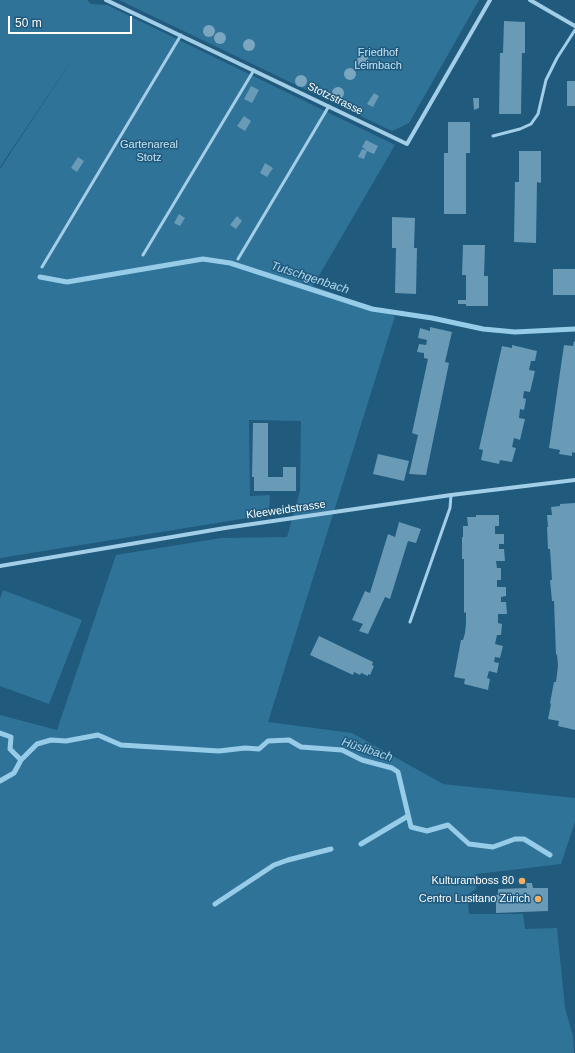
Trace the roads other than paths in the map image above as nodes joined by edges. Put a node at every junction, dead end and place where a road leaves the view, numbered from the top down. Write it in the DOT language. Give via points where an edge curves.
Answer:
graph roads {
  1 [pos="106,0"];
  2 [pos="490,0"];
  3 [pos="530,0"];
  4 [pos="575,26"];
  5 [pos="575,30"];
  6 [pos="180,35"];
  7 [pos="254,70"];
  8 [pos="329,106"];
  9 [pos="493,136"];
  10 [pos="143,255"];
  11 [pos="238,259"];
  12 [pos="42,267"];
  13 [pos="575,480"];
  14 [pos="451,495"];
  15 [pos="0,566"];
  16 [pos="410,622"];
  1 -- 6 [label="street, Stotzstrasse"];
  2 -- 8 [label="street, Stotzstrasse" via="407,144"];
  3 -- 4 [label="street"];
  5 -- 9 [label="lane" via="556,58 546,80 538,114 531,124"];
  6 -- 7 [label="street, Stotzstrasse"];
  6 -- 12 [label="lane"];
  7 -- 8 [label="street, Stotzstrasse"];
  7 -- 10 [label="lane"];
  8 -- 11 [label="lane"];
  13 -- 14 [label="street, Kleeweidstrasse"];
  14 -- 15 [label="street, Kleeweidstrasse" via="225,528"];
  14 -- 16 [label="lane" via="450,508"];
}
